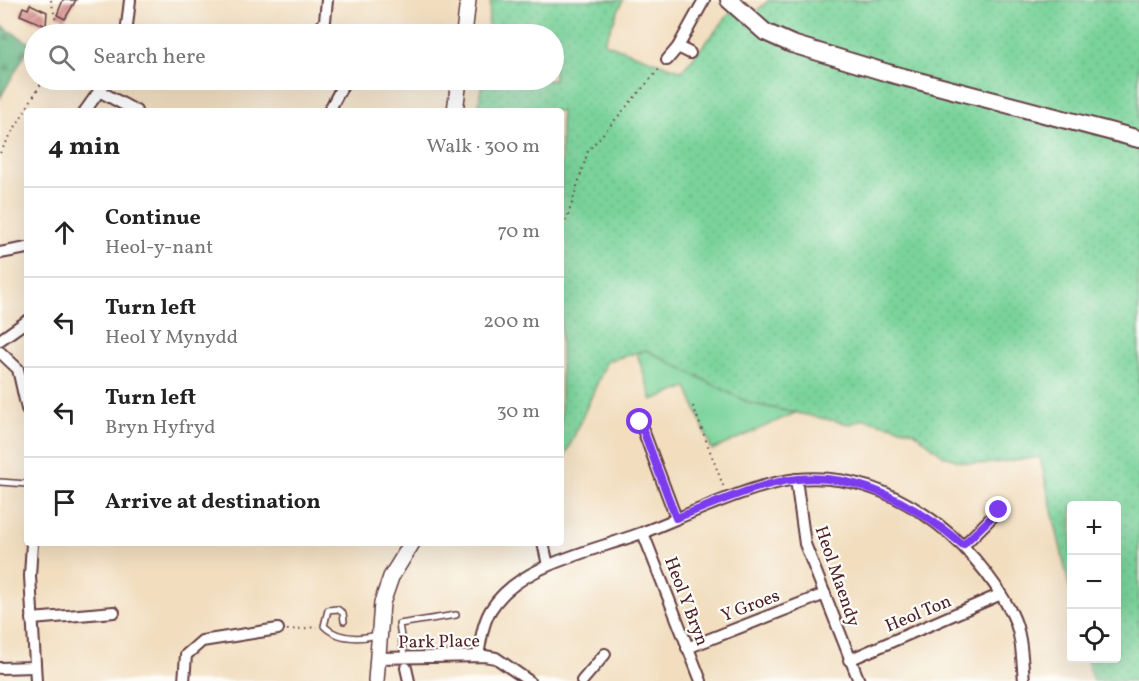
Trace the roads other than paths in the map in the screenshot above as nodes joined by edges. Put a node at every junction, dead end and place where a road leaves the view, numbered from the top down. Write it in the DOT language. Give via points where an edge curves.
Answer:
graph roads {
  1 [pos="130,0"];
  2 [pos="327,0"];
  3 [pos="468,0"];
  4 [pos="704,0"];
  5 [pos="729,0"];
  6 [pos="127,24"];
  7 [pos="323,24"];
  8 [pos="465,24"];
  9 [pos="678,47"];
  10 [pos="690,53"];
  11 [pos="667,60"];
  12 [pos="340,90"];
  13 [pos="458,90"];
  14 [pos="101,92"];
  15 [pos="88,108"];
  16 [pos="130,108"];
  17 [pos="330,108"];
  18 [pos="455,108"];
  19 [pos="1139,139"];
  20 [pos="24,249"];
  21 [pos="0,253"];
  22 [pos="24,323"];
  23 [pos="0,339"];
  24 [pos="0,352"];
  25 [pos="24,396"];
  26 [pos="640,422"];
  27 [pos="796,479"];
  28 [pos="0,482"];
  29 [pos="24,484"];
  30 [pos="999,510"];
  31 [pos="676,518"];
  32 [pos="643,533"];
  33 [pos="963,545"];
  34 [pos="32,546"];
  35 [pos="410,546"];
  36 [pos="544,546"];
  37 [pos="548,565"];
  38 [pos="825,594"];
  39 [pos="999,595"];
  40 [pos="114,612"];
  41 [pos="456,615"];
  42 [pos="32,620"];
  43 [pos="344,621"];
  44 [pos="278,629"];
  45 [pos="380,635"];
  46 [pos="687,648"];
  47 [pos="605,654"];
  48 [pos="478,655"];
  49 [pos="404,656"];
  50 [pos="378,658"];
  51 [pos="849,660"];
  52 [pos="34,667"];
  53 [pos="0,668"];
  54 [pos="36,681"];
  55 [pos="183,681"];
  56 [pos="376,681"];
  57 [pos="529,681"];
  58 [pos="582,681"];
  59 [pos="701,681"];
  60 [pos="858,681"];
  61 [pos="1024,681"];
  1 -- 6 [label="street"];
  2 -- 7 [label="street"];
  3 -- 8 [label="street"];
  4 -- 9 [label="street"];
  5 -- 19 [label="main road" via="765,32 792,44"];
  9 -- 10 [label="street"];
  9 -- 11 [label="street"];
  12 -- 17 [label="street"];
  13 -- 18 [label="street"];
  14 -- 15 [label="street"];
  14 -- 16 [label="street"];
  20 -- 21 [label="street"];
  22 -- 23 [label="street"];
  24 -- 25 [label="street" via="18,369"];
  26 -- 31 [label="street"];
  27 -- 31 [label="street"];
  27 -- 33 [label="street" via="827,478 866,487 933,519"];
  27 -- 38 [label="street, Heol Maendy" via="806,543"];
  28 -- 29 [label="lane"];
  30 -- 33 [label="street"];
  31 -- 32 [label="street"];
  32 -- 37 [label="street"];
  32 -- 46 [label="street, Heol Y Bryn"];
  33 -- 39 [label="street"];
  34 -- 42 [label="street"];
  35 -- 45 [label="street" via="386,589"];
  36 -- 37 [label="street"];
  37 -- 48 [label="street" via="532,572 493,605"];
  38 -- 46 [label="street, Y Groes"];
  38 -- 51 [label="street, Heol Maendy"];
  39 -- 51 [label="street, Heol Ton"];
  39 -- 61 [label="street" via="1019,635"];
  40 -- 42 [label="street"];
  41 -- 49 [label="lane" via="399,624"];
  42 -- 52 [label="street"];
  43 -- 45 [label="lane" via="343,613 328,610 324,626 346,637"];
  44 -- 55 [label="street" via="202,641 186,655"];
  45 -- 50 [label="street"];
  46 -- 59 [label="street, Heol Y Bryn"];
  47 -- 58 [label="street"];
  48 -- 49 [label="street, Park Place"];
  48 -- 57 [label="street, Park Place" via="496,658"];
  49 -- 50 [label="street, Park Place"];
  50 -- 56 [label="street"];
  51 -- 60 [label="street, Heol Maendy"];
  52 -- 53 [label="street"];
  52 -- 54 [label="street"];
}
